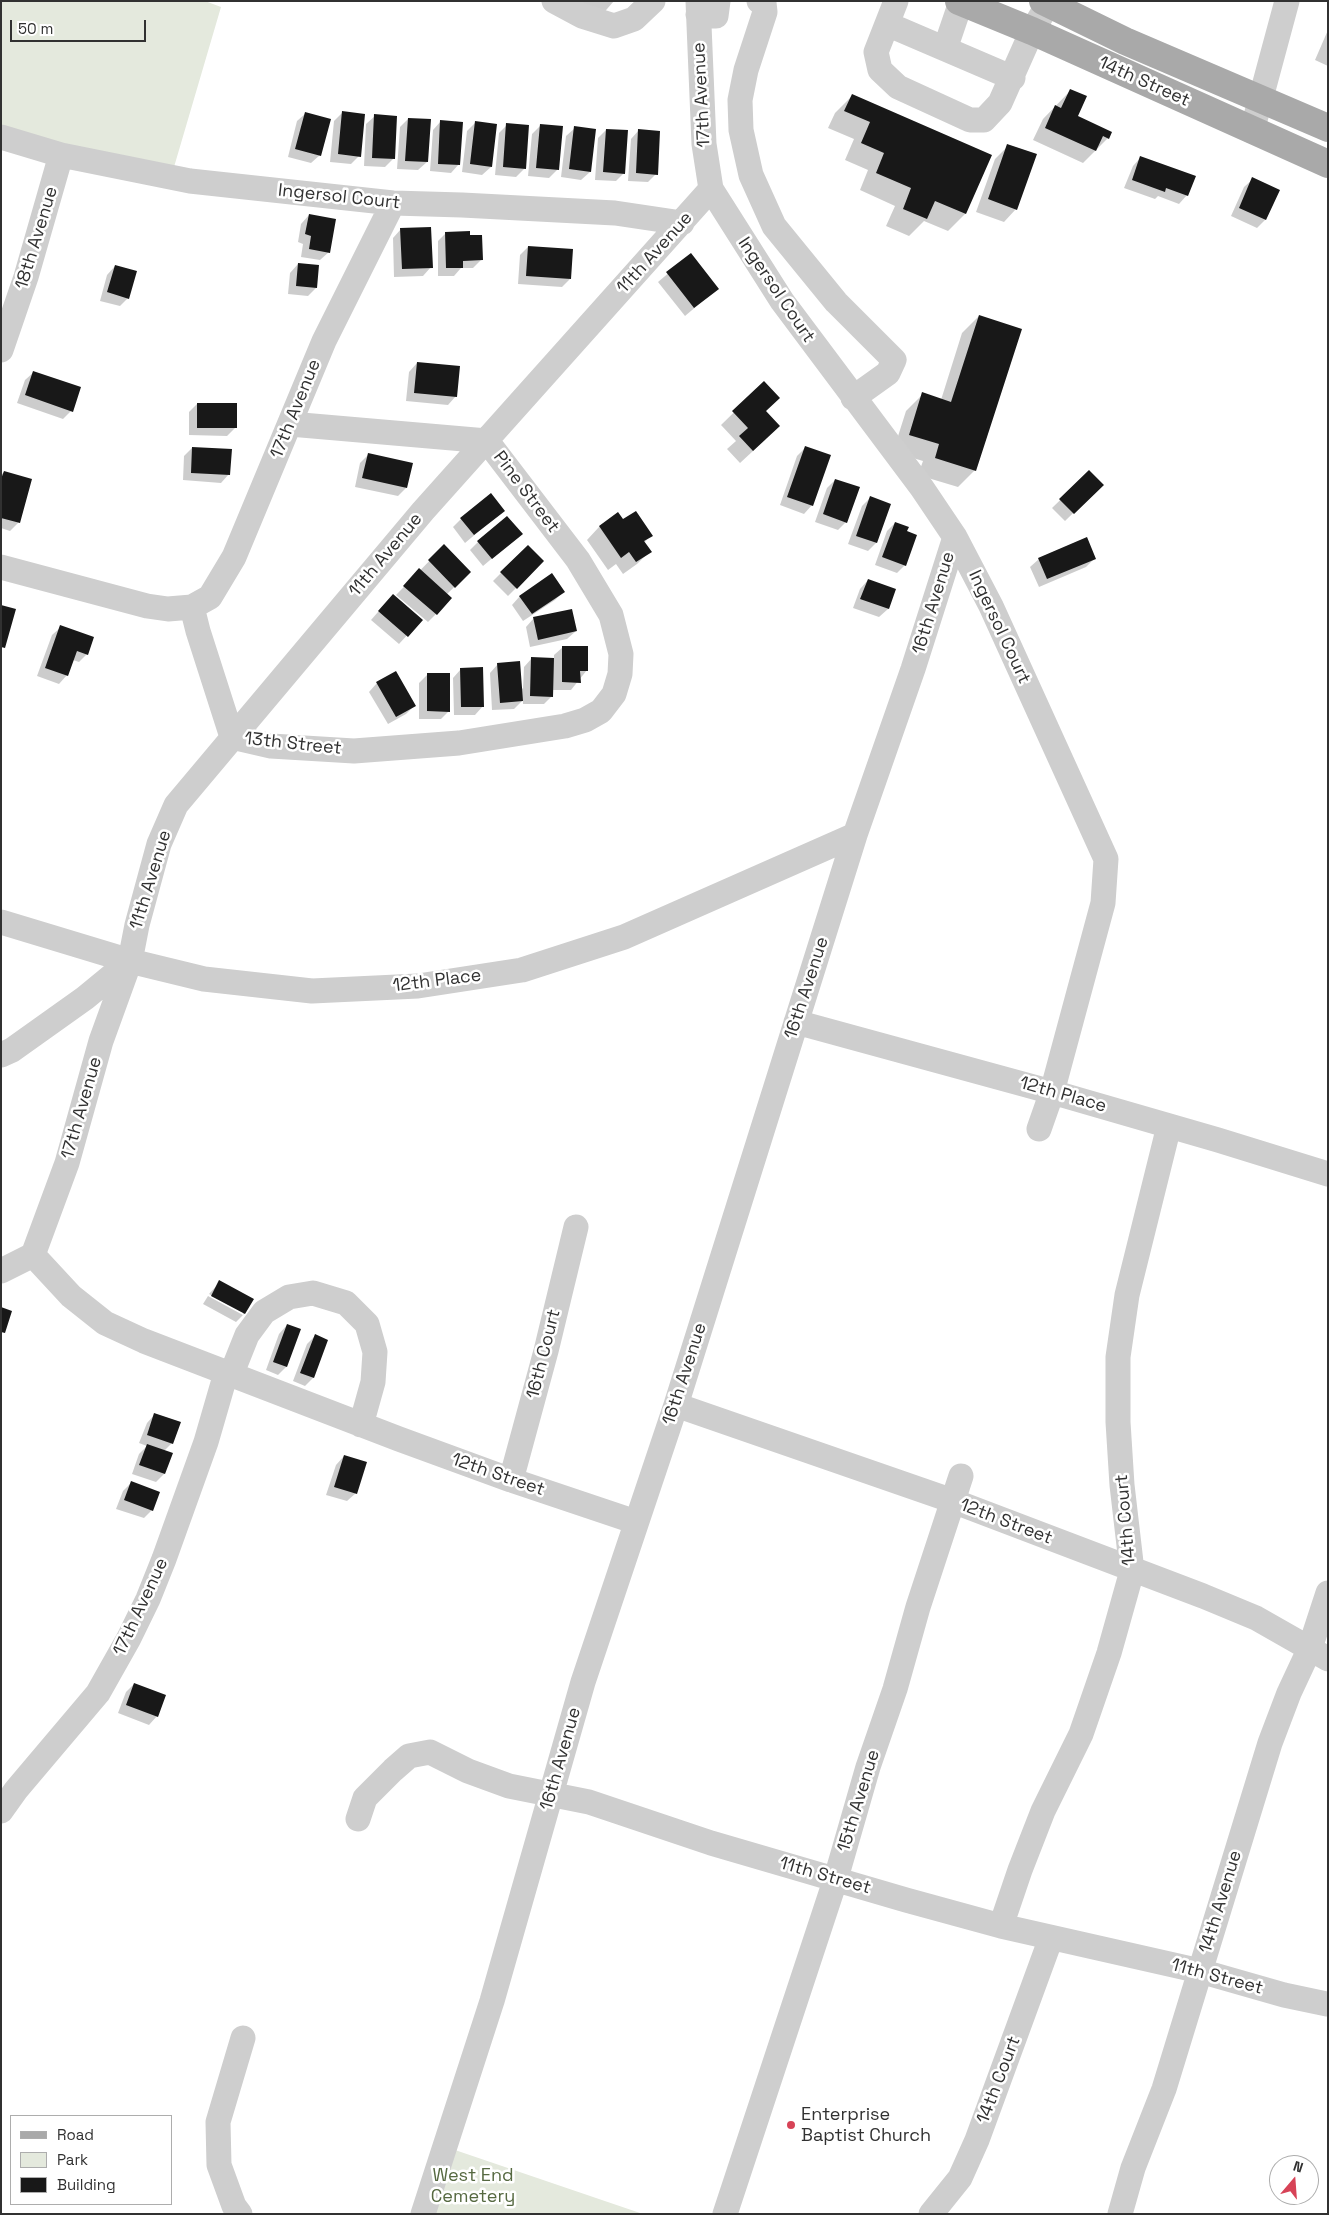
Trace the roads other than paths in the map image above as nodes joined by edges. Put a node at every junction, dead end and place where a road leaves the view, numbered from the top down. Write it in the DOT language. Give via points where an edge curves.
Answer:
graph roads {
  1 [pos="554,1"];
  2 [pos="653,1"];
  3 [pos="759,1"];
  4 [pos="896,1"];
  5 [pos="1287,1"];
  6 [pos="960,2"];
  7 [pos="1047,2"];
  8 [pos="699,5"];
  9 [pos="887,24"];
  10 [pos="1032,32"];
  11 [pos="945,49"];
  12 [pos="1012,78"];
  13 [pos="1260,98"];
  14 [pos="1328,128"];
  15 [pos="1252,131"];
  16 [pos="1,137"];
  17 [pos="61,155"];
  18 [pos="1328,164"];
  19 [pos="711,189"];
  20 [pos="393,203"];
  21 [pos="682,222"];
  22 [pos="1,350"];
  23 [pos="860,393"];
  24 [pos="290,424"];
  25 [pos="487,441"];
  26 [pos="950,500"];
  27 [pos="955,536"];
  28 [pos="1,567"];
  29 [pos="192,607"];
  30 [pos="614,694"];
  31 [pos="232,737"];
  32 [pos="855,835"];
  33 [pos="1,922"];
  34 [pos="130,962"];
  35 [pos="796,1022"];
  36 [pos="1,1055"];
  37 [pos="1052,1092"];
  38 [pos="1169,1126"];
  39 [pos="1039,1129"];
  40 [pos="1328,1174"];
  41 [pos="576,1227"];
  42 [pos="33,1255"];
  43 [pos="1,1271"];
  44 [pos="229,1374"];
  45 [pos="676,1405"];
  46 [pos="361,1425"];
  47 [pos="961,1476"];
  48 [pos="511,1480"];
  49 [pos="953,1501"];
  50 [pos="636,1522"];
  51 [pos="1132,1571"];
  52 [pos="1328,1593"];
  53 [pos="1319,1654"];
  54 [pos="551,1795"];
  55 [pos="1,1812"];
  56 [pos="358,1819"];
  57 [pos="836,1878"];
  58 [pos="1001,1926"];
  59 [pos="1051,1938"];
  60 [pos="1200,1972"];
  61 [pos="1328,2004"];
  62 [pos="244,2038"];
  63 [pos="240,2214"];
  64 [pos="423,2214"];
  65 [pos="726,2214"];
  66 [pos="931,2214"];
  67 [pos="1120,2214"];
  1 -- 2 [label="street" via="582,16 614,26 634,19"];
  3 -- 23 [label="street" via="764,3 764,12 740,100 751,175 774,226 836,302 894,360 888,373"];
  4 -- 9 [label="street"];
  5 -- 13 [label="street"];
  6 -- 10 [label="main road, 14th Street"];
  6 -- 11 [label="street"];
  7 -- 10 [label="street"];
  7 -- 13 [label="main road, 14th Street" via="1125,41"];
  8 -- 19 [label="street, 17th Avenue" via="704,144"];
  9 -- 11 [label="street"];
  9 -- 12 [label="street" via="876,52 880,70 898,87 970,120 984,120 1000,104"];
  10 -- 12 [label="street"];
  10 -- 15 [label="main road, 14th Street"];
  11 -- 12 [label="street"];
  13 -- 14 [label="main road, 14th Street"];
  13 -- 15 [label="street"];
  15 -- 18 [label="main road, 14th Street"];
  16 -- 17 [label="street, Ingersol Court"];
  17 -- 20 [label="street, Ingersol Court" via="190,181"];
  17 -- 22 [label="street, 18th Avenue"];
  19 -- 21 [label="street, 11th Avenue"];
  19 -- 23 [label="street, Ingersol Court" via="782,301"];
  20 -- 21 [label="street, Ingersol Court" via="588,211"];
  20 -- 24 [label="street, 17th Avenue" via="324,341"];
  21 -- 25 [label="street, 11th Avenue"];
  23 -- 26 [label="street"];
  23 -- 27 [label="street, Ingersol Court"];
  24 -- 25 [label="street, Pine Street"];
  24 -- 29 [label="street, 17th Avenue" via="223,578 210,597"];
  25 -- 30 [label="street, Pine Street" via="578,560 611,615 621,654"];
  25 -- 31 [label="street, 11th Avenue" via="423,511"];
  27 -- 32 [label="street, 16th Avenue"];
  27 -- 37 [label="street, Ingersol Court" via="991,606 1106,858 1103,902"];
  28 -- 29 [label="street" via="147,606"];
  29 -- 31 [label="street, 13th Street"];
  30 -- 31 [label="street, 13th Street" via="602,710 584,720 459,743 354,751 271,746"];
  31 -- 34 [label="street, 11th Avenue" via="176,804 158,844 136,925"];
  32 -- 34 [label="street, 12th Place" via="624,937 522,970 418,986 312,991 204,980"];
  32 -- 35 [label="street, 16th Avenue"];
  33 -- 34 [label="street, 12th Place"];
  34 -- 36 [label="street" via="85,998"];
  34 -- 42 [label="street, 17th Avenue" via="101,1041 67,1163"];
  35 -- 37 [label="street, 12th Place"];
  35 -- 45 [label="street, 16th Avenue"];
  37 -- 38 [label="street, 12th Place"];
  37 -- 39 [label="street"];
  38 -- 40 [label="street, 12th Place"];
  38 -- 51 [label="street, 14th Court" via="1127,1296 1118,1358 1122,1485"];
  41 -- 48 [label="street, 16th Court"];
  42 -- 43 [label="street"];
  42 -- 44 [label="street, 12th Street" via="71,1296 105,1323"];
  44 -- 46 [label="street, 12th Street"];
  44 -- 46 [label="street" via="247,1335 264,1312 289,1297 313,1293 346,1303 368,1324 375,1352 372,1382"];
  44 -- 55 [label="street, 17th Avenue" via="164,1560 129,1638 98,1693"];
  45 -- 49 [label="street, 12th Street"];
  45 -- 50 [label="street, 16th Avenue"];
  46 -- 48 [label="street, 12th Street"];
  47 -- 49 [label="street"];
  48 -- 50 [label="street, 12th Street"];
  49 -- 51 [label="street, 12th Street"];
  49 -- 57 [label="street, 15th Avenue"];
  50 -- 54 [label="street, 16th Avenue" via="583,1682"];
  51 -- 53 [label="street, 12th Street" via="1256,1618"];
  51 -- 58 [label="street, 14th Court" via="1109,1653 1081,1734 1043,1811"];
  52 -- 53 [label="street, 14th Avenue"];
  53 -- 60 [label="street, 14th Avenue" via="1289,1693 1270,1743"];
  54 -- 56 [label="street, 11th Street" via="509,1786 430,1752 409,1756 393,1770 365,1798"];
  54 -- 57 [label="street, 11th Street" via="589,1802 711,1843"];
  54 -- 64 [label="street, 16th Avenue" via="492,2001"];
  57 -- 58 [label="street, 11th Street"];
  57 -- 65 [label="street, 15th Avenue"];
  58 -- 59 [label="street, 11th Street"];
  59 -- 60 [label="street, 11th Street"];
  59 -- 66 [label="street, 14th Court" via="977,2140 960,2178"];
  60 -- 61 [label="street, 11th Street"];
  60 -- 67 [label="street, 14th Avenue" via="1164,2089"];
  62 -- 63 [label="street" via="218,2122 219,2165"];
}
